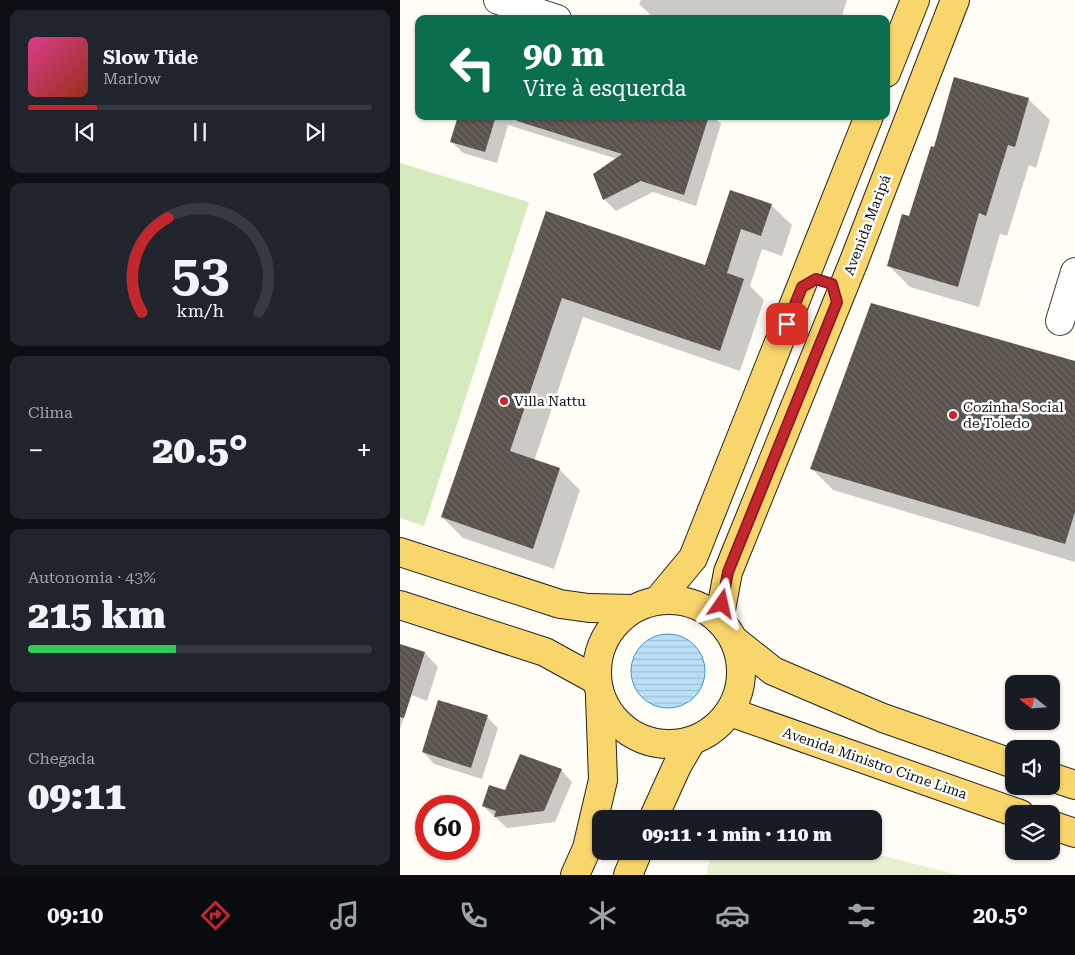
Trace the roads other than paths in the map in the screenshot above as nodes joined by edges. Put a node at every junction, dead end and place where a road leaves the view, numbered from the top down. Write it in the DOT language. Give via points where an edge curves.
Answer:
graph roads {
  1 [pos="498,0"];
  2 [pos="915,0"];
  3 [pos="955,0"];
  4 [pos="545,15"];
  5 [pos="890,62"];
  6 [pos="866,120"];
  7 [pos="823,232"];
  8 [pos="858,247"];
  9 [pos="1075,272"];
  10 [pos="802,287"];
  11 [pos="837,302"];
  12 [pos="1060,321"];
  13 [pos="400,552"];
  14 [pos="658,600"];
  15 [pos="400,605"];
  16 [pos="633,609"];
  17 [pos="727,630"];
  18 [pos="598,688"];
  19 [pos="730,712"];
  20 [pos="691,742"];
  21 [pos="1005,761"];
  22 [pos="1060,779"];
  23 [pos="1075,785"];
  24 [pos="1005,809"];
  25 [pos="656,810"];
  26 [pos="1060,828"];
  27 [pos="1075,833"];
  28 [pos="634,860"];
  29 [pos="575,875"];
  30 [pos="628,875"];
  1 -- 4 [label="street"];
  2 -- 5 [label="main road"];
  3 -- 8 [label="main road, Avenida Maripá"];
  6 -- 7 [label="main road"];
  7 -- 8 [label="main road" via="828,250 843,255"];
  7 -- 10 [label="main road"];
  8 -- 11 [label="main road, Avenida Maripá"];
  9 -- 12 [label="street"];
  10 -- 11 [label="main road" via="816,279 832,284"];
  10 -- 14 [label="main road" via="693,558"];
  11 -- 17 [label="main road, Avenida Maripá" via="728,572"];
  13 -- 16 [label="main road" via="560,604"];
  14 -- 16 [label="main road"];
  14 -- 17 [label="main road" via="688,602 702,607"];
  15 -- 18 [label="main road" via="545,652"];
  16 -- 18 [label="main road" via="616,622 604,639 598,659"];
  17 -- 19 [label="main road" via="741,664 739,689"];
  17 -- 21 [label="main road" via="772,671 883,718"];
  18 -- 20 [label="main road" via="611,716 627,732 647,742 669,745"];
  18 -- 29 [label="main road" via="603,780 587,848"];
  19 -- 20 [label="main road" via="713,730"];
  19 -- 24 [label="main road, Avenida Ministro Cirne Lima"];
  20 -- 25 [label="main road"];
  22 -- 23 [label="main road"];
  26 -- 27 [label="main road"];
  28 -- 30 [label="main road"];
}
